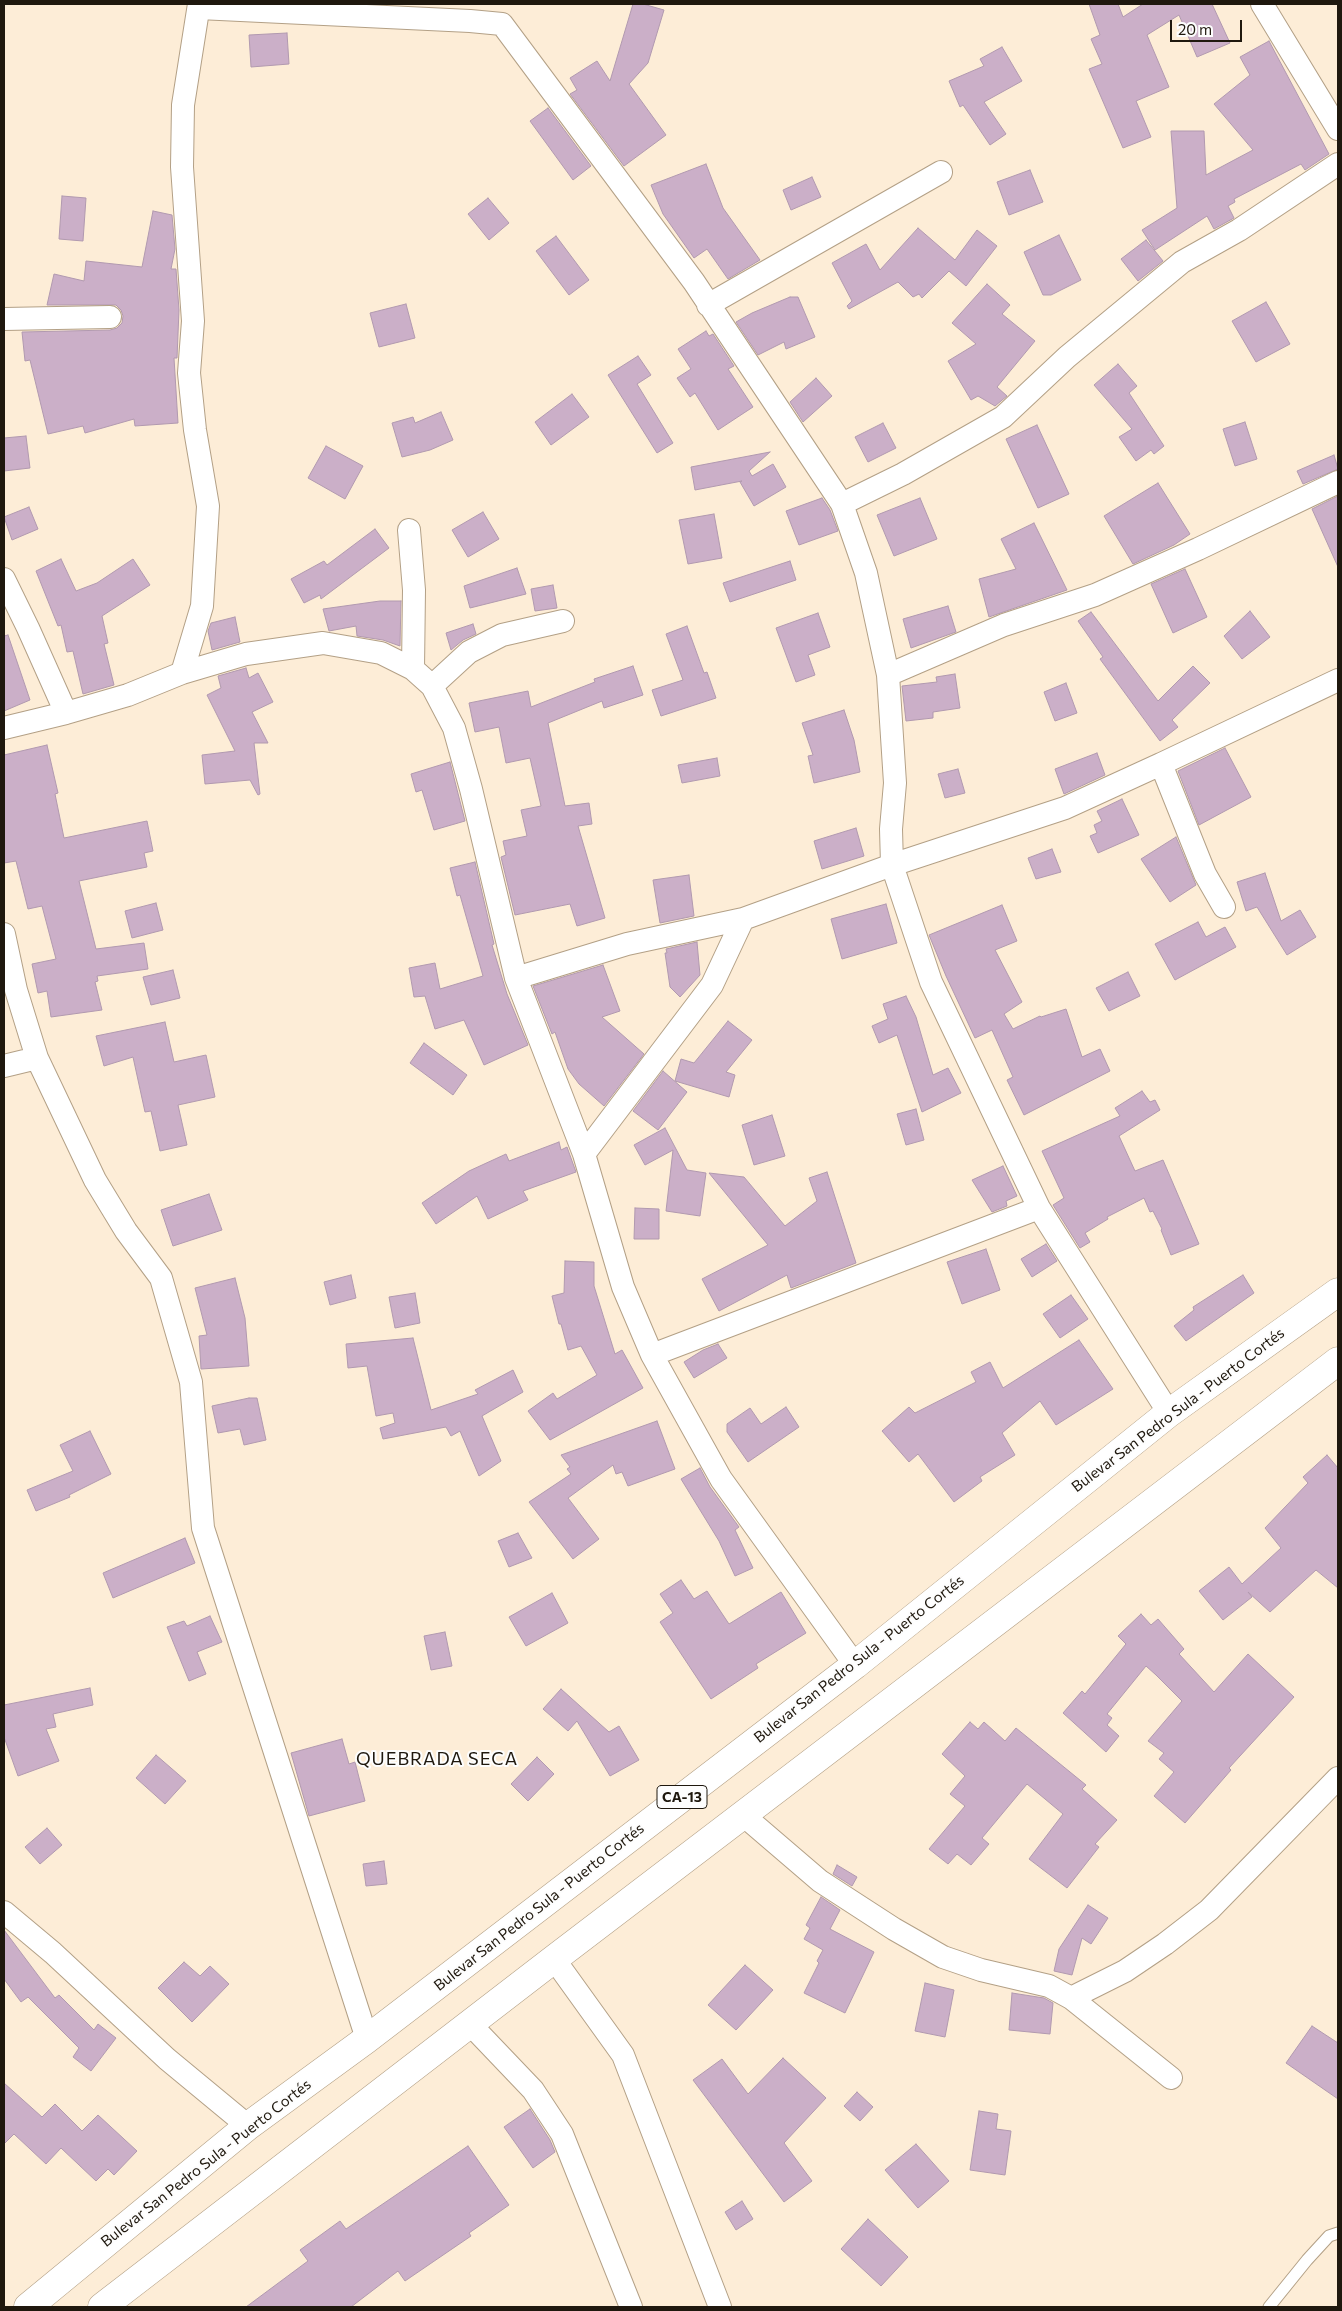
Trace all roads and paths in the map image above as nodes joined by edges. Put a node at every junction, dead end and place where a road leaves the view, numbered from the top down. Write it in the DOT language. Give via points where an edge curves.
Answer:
graph roads {
  1 [pos="1262,4"];
  2 [pos="199,6"];
  3 [pos="501,14"];
  4 [pos="1338,129"];
  5 [pos="1338,164"];
  6 [pos="942,172"];
  7 [pos="708,305"];
  8 [pos="110,317"];
  9 [pos="4,319"];
  10 [pos="1338,482"];
  11 [pos="842,504"];
  12 [pos="409,530"];
  13 [pos="4,579"];
  14 [pos="563,621"];
  15 [pos="412,669"];
  16 [pos="182,672"];
  17 [pos="888,675"];
  18 [pos="1338,680"];
  19 [pos="432,686"];
  20 [pos="66,713"];
  21 [pos="4,728"];
  22 [pos="1161,764"];
  23 [pos="892,865"];
  24 [pos="1224,907"];
  25 [pos="743,919"];
  26 [pos="4,934"];
  27 [pos="516,978"];
  28 [pos="36,1058"];
  29 [pos="4,1066"];
  30 [pos="584,1154"];
  31 [pos="1039,1208"];
  32 [pos="1338,1292"];
  33 [pos="652,1355"];
  34 [pos="1338,1361"];
  35 [pos="1169,1413"];
  36 [pos="855,1665"];
  37 [pos="1338,1778"];
  38 [pos="743,1815"];
  39 [pos="4,1912"];
  40 [pos="554,1959"];
  41 [pos="1071,1998"];
  42 [pos="470,2024"];
  43 [pos="367,2039"];
  44 [pos="1171,2078"];
  45 [pos="248,2126"];
  46 [pos="1338,2233"];
  47 [pos="107,2305"];
  48 [pos="28,2307"];
  49 [pos="631,2307"];
  50 [pos="720,2307"];
  51 [pos="1269,2307"];
  1 -- 4 [label="street"];
  2 -- 3 [label="street" via="470,21"];
  2 -- 16 [label="street" via="183,105 182,167 193,321 189,373 208,506 202,606"];
  3 -- 7 [label="street"];
  5 -- 11 [label="street" via="1239,230 1182,262 1067,357 1003,417"];
  6 -- 7 [label="street"];
  7 -- 11 [label="street"];
  8 -- 9 [label="street"];
  10 -- 17 [label="street" via="1095,595 1004,624"];
  11 -- 17 [label="street" via="866,573"];
  12 -- 15 [label="street" via="414,590"];
  13 -- 20 [label="street"];
  14 -- 19 [label="street" via="502,635 469,652"];
  15 -- 16 [label="street" via="381,653 323,643 246,654"];
  15 -- 19 [label="street"];
  16 -- 20 [label="street" via="128,695"];
  17 -- 23 [label="street" via="895,784"];
  18 -- 22 [label="street"];
  19 -- 27 [label="street" via="454,728"];
  20 -- 21 [label="street"];
  22 -- 23 [label="street" via="1064,808"];
  22 -- 24 [label="street" via="1205,874"];
  23 -- 25 [label="street"];
  23 -- 31 [label="street" via="931,982"];
  25 -- 27 [label="street" via="627,944"];
  25 -- 30 [label="street" via="712,985"];
  26 -- 28 [label="street"];
  27 -- 30 [label="street"];
  28 -- 29 [label="street"];
  28 -- 43 [label="street" via="95,1180 126,1231 161,1278 191,1382 203,1528"];
  30 -- 33 [label="street" via="623,1287"];
  31 -- 33 [label="street"];
  31 -- 35 [label="street"];
  32 -- 35 [label="highway, Bulevar San Pedro Sula - Puerto Cortés / CA-13"];
  33 -- 36 [label="street" via="722,1480"];
  34 -- 38 [label="highway"];
  35 -- 36 [label="highway, Bulevar San Pedro Sula - Puerto Cortés / CA-13"];
  36 -- 43 [label="highway, Bulevar San Pedro Sula - Puerto Cortés / CA-13"];
  37 -- 41 [label="street" via="1209,1910 1125,1971"];
  38 -- 40 [label="highway"];
  38 -- 41 [label="street" via="820,1881 944,1957 981,1970 1049,1986"];
  39 -- 45 [label="street"];
  40 -- 42 [label="highway"];
  40 -- 50 [label="street" via="623,2055"];
  41 -- 44 [label="street"];
  42 -- 47 [label="highway"];
  42 -- 49 [label="street" via="533,2090 562,2134"];
  43 -- 45 [label="highway, Bulevar San Pedro Sula - Puerto Cortés / CA-13"];
  45 -- 48 [label="highway, Bulevar San Pedro Sula - Puerto Cortés / CA-13"];
  46 -- 51 [label="lane" via="1329,2236"];
}
